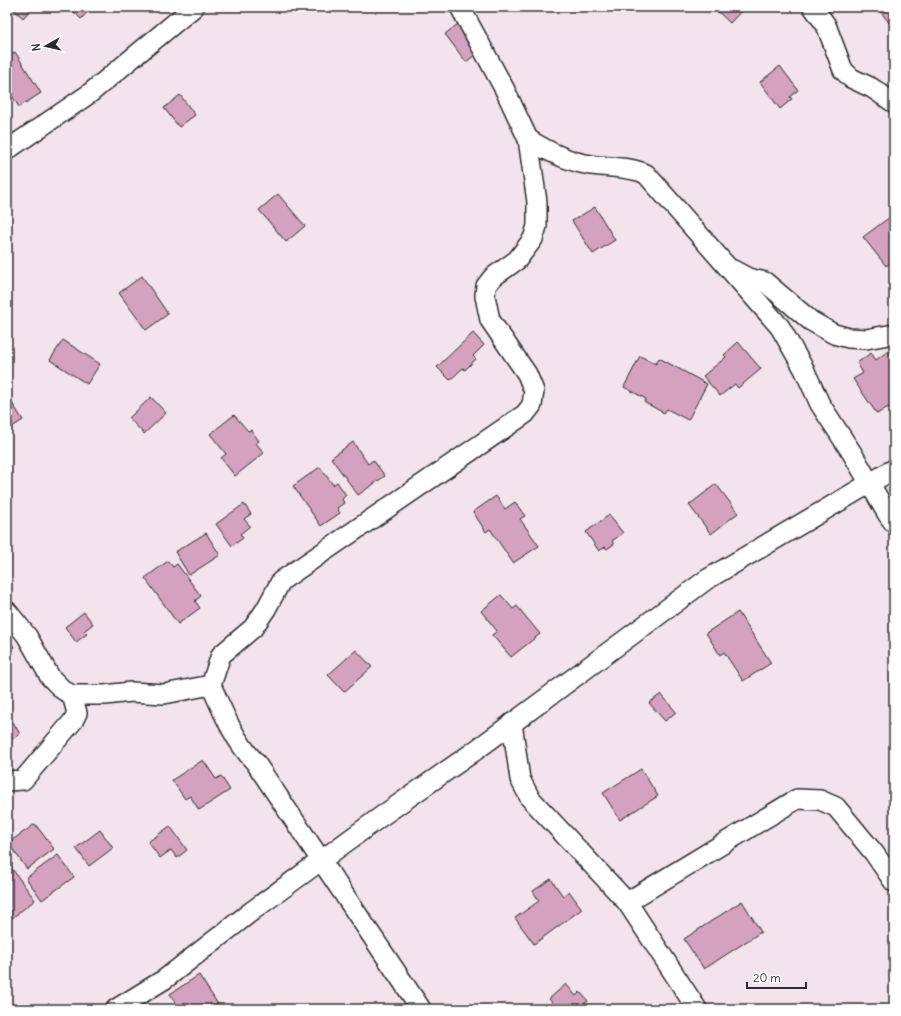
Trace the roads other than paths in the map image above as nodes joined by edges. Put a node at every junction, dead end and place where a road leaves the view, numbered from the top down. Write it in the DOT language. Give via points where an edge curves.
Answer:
graph roads {
  1 [pos="194,7"];
  2 [pos="460,7"];
  3 [pos="813,7"];
  4 [pos="894,103"];
  5 [pos="528,140"];
  6 [pos="7,150"];
  7 [pos="728,268"];
  8 [pos="894,334"];
  9 [pos="894,468"];
  10 [pos="869,482"];
  11 [pos="894,523"];
  12 [pos="7,611"];
  13 [pos="211,685"];
  14 [pos="72,695"];
  15 [pos="512,723"];
  16 [pos="7,781"];
  17 [pos="322,860"];
  18 [pos="894,882"];
  19 [pos="627,902"];
  20 [pos="116,1009"];
  21 [pos="421,1009"];
  22 [pos="697,1009"];
  1 -- 6 [label="street" via="89,94"];
  2 -- 5 [label="street" via="505,90"];
  3 -- 4 [label="street" via="826,25 843,70 851,78"];
  5 -- 7 [label="street" via="554,155 589,165 628,169 646,174"];
  5 -- 13 [label="street" via="537,202 537,226 533,239 517,260 493,277 486,286 485,296 490,320 527,374 534,391 532,405 525,414 281,581 253,628 221,655"];
  7 -- 8 [label="street" via="748,278 765,282 811,321 834,334 866,340"];
  7 -- 10 [label="street" via="780,327 820,404"];
  9 -- 10 [label="street"];
  10 -- 11 [label="street"];
  10 -- 15 [label="street" via="706,580"];
  12 -- 14 [label="street" via="27,636 50,677"];
  13 -- 14 [label="street" via="164,694 131,692"];
  13 -- 17 [label="street" via="245,752 255,762"];
  14 -- 16 [label="street" via="78,713 73,721 23,780"];
  15 -- 17 [label="street"];
  15 -- 19 [label="street" via="520,779 530,798"];
  17 -- 20 [label="street" via="165,979"];
  17 -- 21 [label="street"];
  18 -- 19 [label="street" via="836,807 820,800 797,800"];
  19 -- 22 [label="street"];
}
